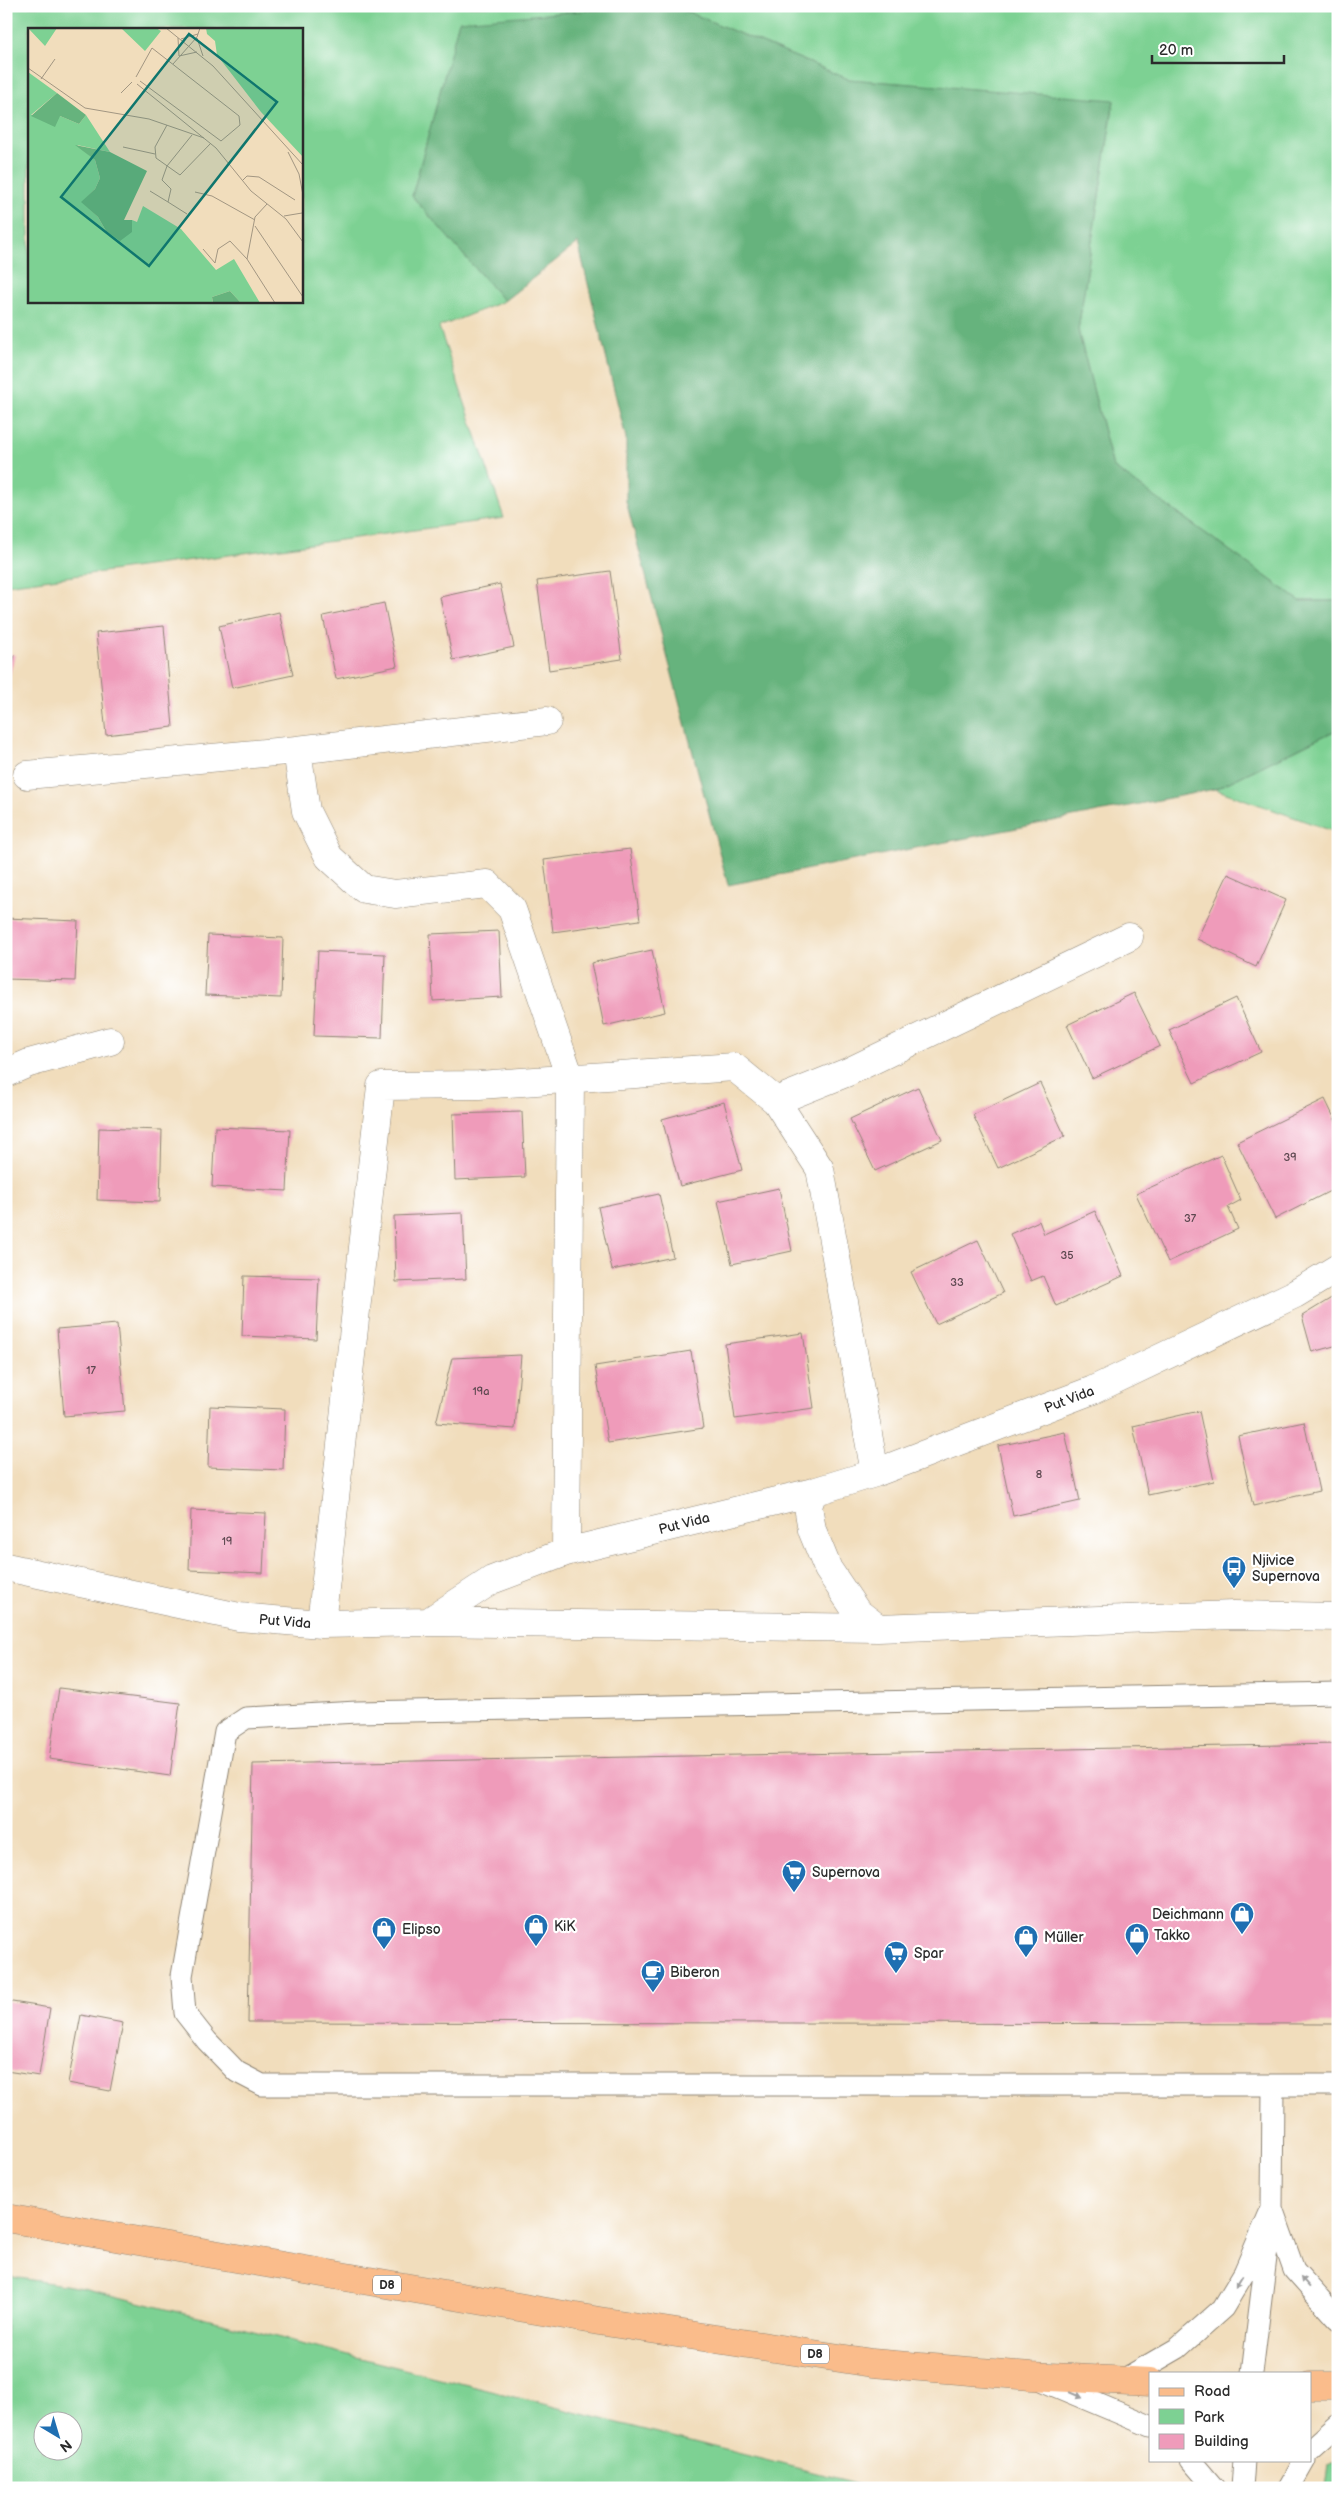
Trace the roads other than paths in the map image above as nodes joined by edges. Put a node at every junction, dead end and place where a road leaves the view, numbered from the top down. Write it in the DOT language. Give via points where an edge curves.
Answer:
graph roads {
  1 [pos="547,721"];
  2 [pos="297,750"];
  3 [pos="26,775"];
  4 [pos="1129,937"];
  5 [pos="110,1040"];
  6 [pos="6,1073"];
  7 [pos="570,1078"];
  8 [pos="776,1101"];
  9 [pos="1338,1268"];
  10 [pos="875,1472"];
  11 [pos="813,1492"];
  12 [pos="566,1552"];
  13 [pos="6,1567"];
  14 [pos="1338,1617"];
  15 [pos="428,1622"];
  16 [pos="321,1624"];
  17 [pos="878,1628"];
  18 [pos="1338,1693"];
  19 [pos="1338,2085"];
  20 [pos="1273,2087"];
  21 [pos="1272,2208"];
  22 [pos="6,2218"];
  23 [pos="1338,2319"];
  24 [pos="1252,2372"];
  25 [pos="1031,2376"];
  26 [pos="1121,2381"];
  27 [pos="1149,2382"];
  28 [pos="1312,2386"];
  29 [pos="1338,2386"];
  30 [pos="1338,2425"];
  31 [pos="1149,2426"];
  32 [pos="1312,2448"];
  33 [pos="1193,2462"];
  34 [pos="1244,2462"];
  35 [pos="1304,2462"];
  36 [pos="1215,2488"];
  37 [pos="1242,2488"];
  38 [pos="1289,2488"];
  1 -- 2 [label="street"];
  2 -- 3 [label="street"];
  2 -- 7 [label="street" via="306,810 329,857 364,889 395,894 487,884 512,909"];
  4 -- 8 [label="street" via="857,1068"];
  5 -- 6 [label="street" via="29,1063"];
  7 -- 8 [label="street" via="734,1067"];
  7 -- 12 [label="street"];
  7 -- 16 [label="street" via="479,1085 381,1086"];
  8 -- 10 [label="street" via="820,1169"];
  9 -- 10 [label="street, Put Vida" via="1295,1294 1093,1390"];
  10 -- 11 [label="street, Put Vida"];
  11 -- 12 [label="street, Put Vida"];
  11 -- 17 [label="street" via="808,1506 812,1530 828,1569 857,1612"];
  12 -- 15 [label="street, Put Vida" via="492,1580"];
  13 -- 16 [label="street, Put Vida" via="238,1617"];
  14 -- 17 [label="street" via="1234,1615"];
  15 -- 16 [label="street, Put Vida"];
  15 -- 17 [label="street"];
  18 -- 20 [label="lane" via="357,1712 246,1718 225,1732 182,1976 185,2012 237,2072 262,2085"];
  19 -- 20 [label="lane"];
  20 -- 21 [label="lane"];
  23 -- 21 [label="lane, one-way" via="1294,2270"];
  21 -- 24 [label="lane"];
  21 -- 26 [label="lane, one-way" via="1244,2274 1223,2308 1178,2348"];
  22 -- 25 [label="main road, D8" via="599,2321 872,2362"];
  25 -- 26 [label="main road, D8"];
  25 -- 31 [label="lane, one-way"];
  26 -- 27 [label="main road, D8"];
  28 -- 29 [label="main road"];
  30 -- 32 [label="lane"];
  33 -- 36 [label="lane"];
  34 -- 37 [label="lane"];
  35 -- 38 [label="lane"];
}
